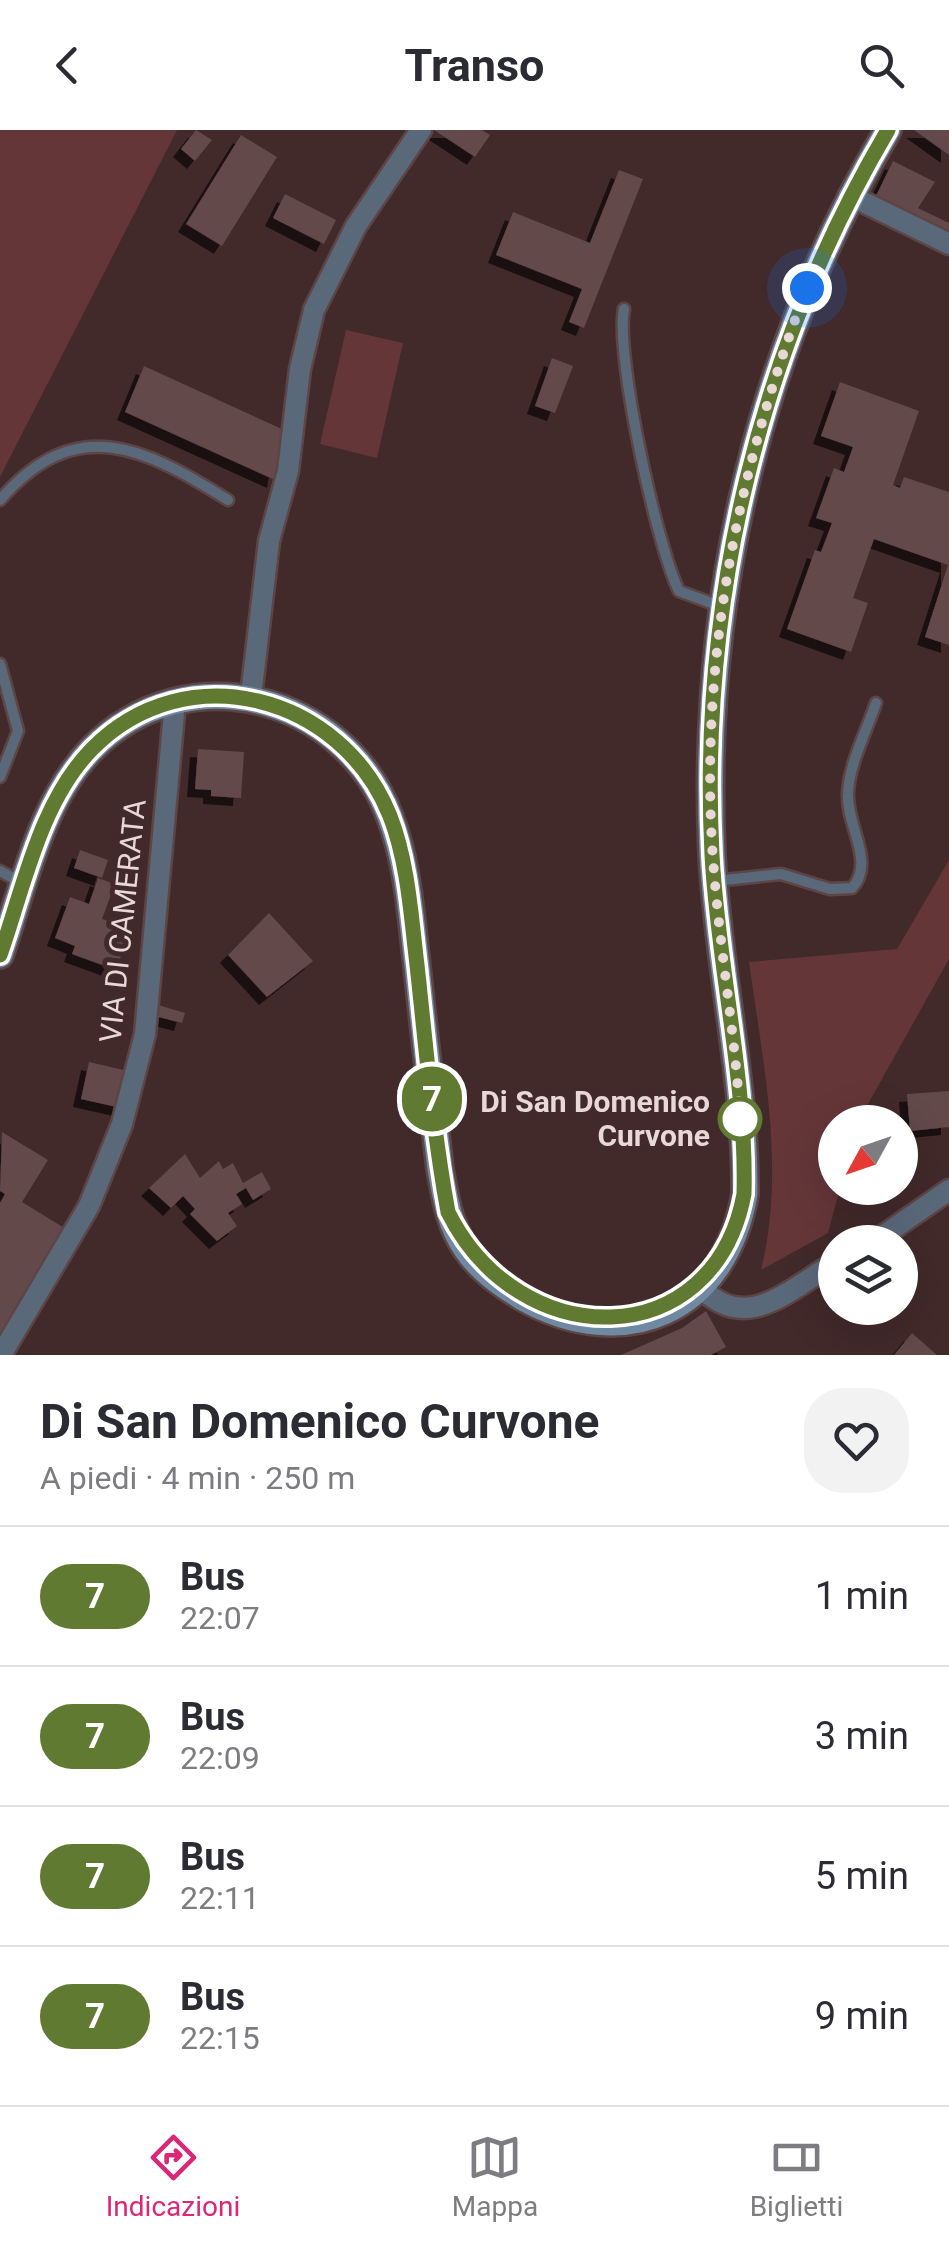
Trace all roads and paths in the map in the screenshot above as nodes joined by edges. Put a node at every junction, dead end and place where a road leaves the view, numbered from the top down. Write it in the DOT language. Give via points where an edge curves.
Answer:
graph roads {
  1 [pos="421,130"];
  2 [pos="888,130"];
  3 [pos="849,196"];
  4 [pos="949,244"];
  5 [pos="624,309"];
  6 [pos="0,500"];
  7 [pos="228,500"];
  8 [pos="722,607"];
  9 [pos="0,664"];
  10 [pos="252,696"];
  11 [pos="176,702"];
  12 [pos="876,703"];
  13 [pos="0,777"];
  14 [pos="0,871"];
  15 [pos="715,881"];
  16 [pos="25,884"];
  17 [pos="0,955"];
  18 [pos="949,1190"];
  19 [pos="899,1225"];
  20 [pos="818,1273"];
  21 [pos="700,1288"];
  22 [pos="0,1355"];
  1 -- 10 [label="street" via="356,226 314,310 270,541"];
  2 -- 3 [label="main road"];
  3 -- 4 [label="street"];
  3 -- 8 [label="main road" via="784,348 752,450"];
  5 -- 8 [label="lane" via="623,360 663,554 679,591"];
  6 -- 7 [label="lane" via="52,455 76,446 128,451 178,468"];
  8 -- 15 [label="main road" via="712,693"];
  9 -- 13 [label="lane" via="18,731"];
  10 -- 11 [label="main road" via="213,694"];
  10 -- 21 [label="main road" via="331,736 364,772 390,816 408,888 448,1212 465,1248 490,1276 566,1320 613,1327 650,1322"];
  11 -- 16 [label="main road" via="128,722 93,748 48,817"];
  11 -- 22 [label="street, VIA DI CAMERATA" via="145,1034 122,1124 90,1206"];
  12 -- 15 [label="lane" via="848,791 862,878 852,888 782,874"];
  14 -- 16 [label="lane"];
  15 -- 21 [label="main road" via="744,1194 729,1244"];
  16 -- 17 [label="main road"];
  18 -- 19 [label="street"];
  20 -- 21 [label="street" via="758,1308 724,1308"];
}
